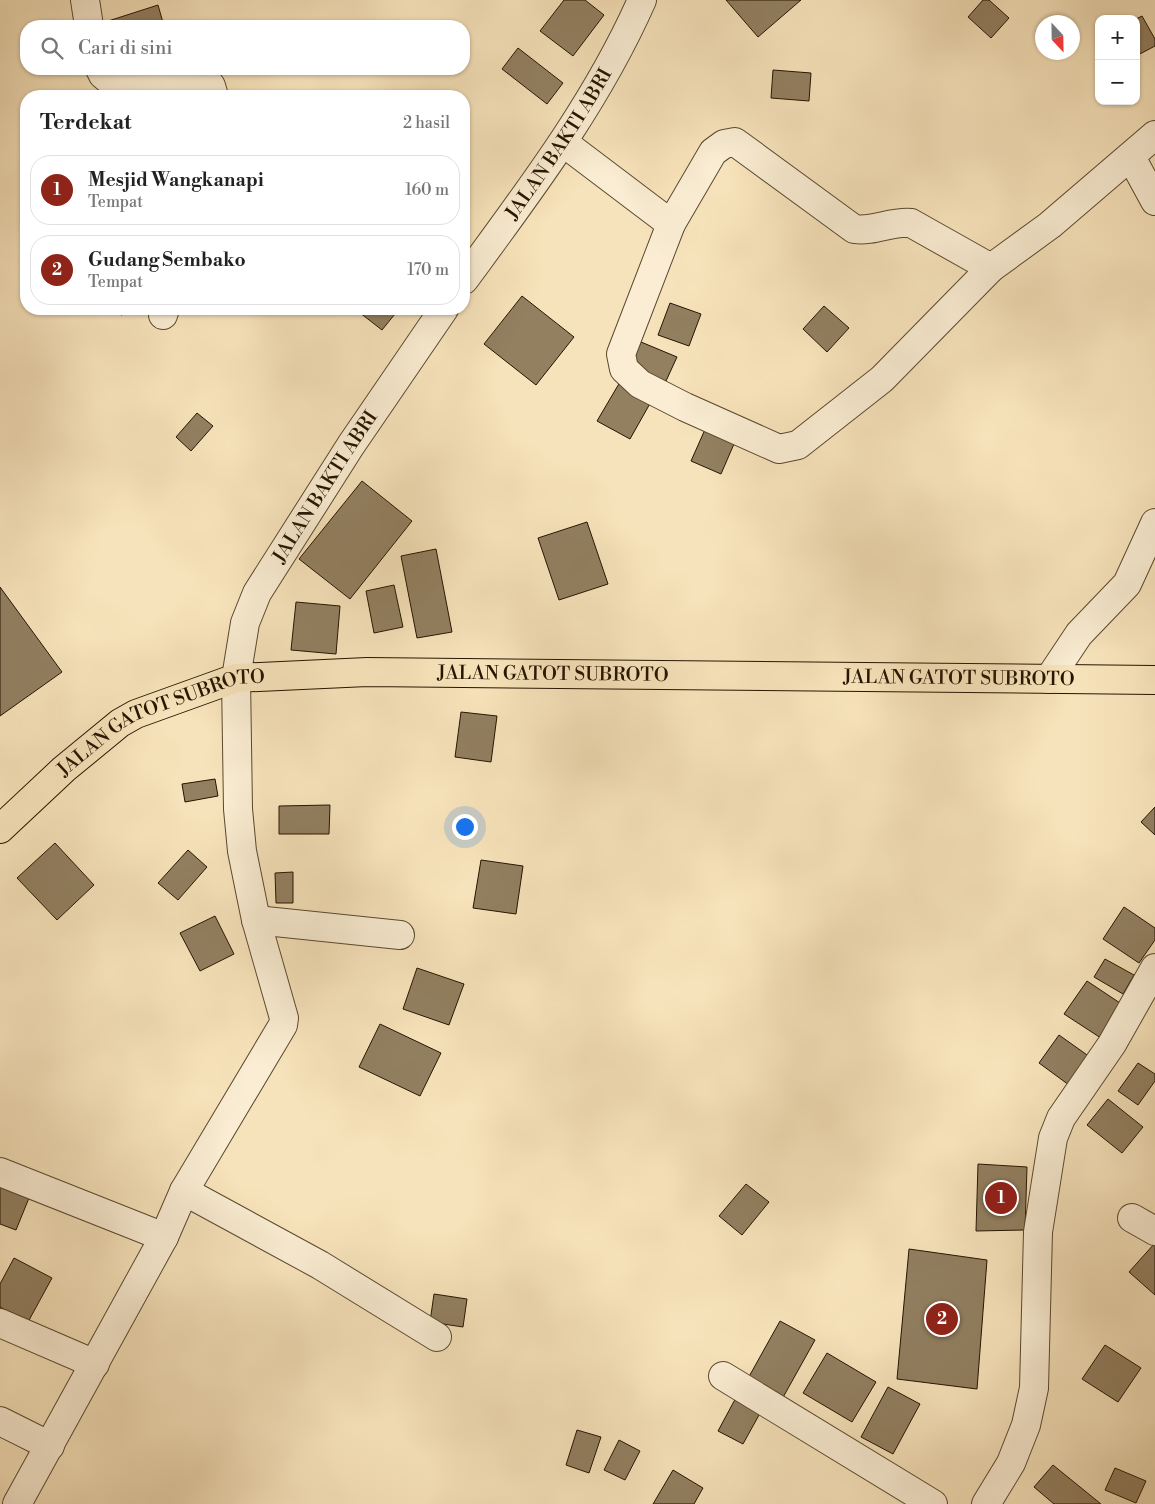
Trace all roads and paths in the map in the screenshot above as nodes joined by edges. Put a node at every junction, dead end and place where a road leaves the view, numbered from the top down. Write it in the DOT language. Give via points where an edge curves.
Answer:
graph roads {
  1 [pos="85,0"];
  2 [pos="642,0"];
  3 [pos="88,20"];
  4 [pos="103,75"];
  5 [pos="212,90"];
  6 [pos="1155,135"];
  7 [pos="564,143"];
  8 [pos="1131,157"];
  9 [pos="1155,201"];
  10 [pos="671,224"];
  11 [pos="991,268"];
  12 [pos="470,272"];
  13 [pos="440,315"];
  14 [pos="1155,523"];
  15 [pos="236,678"];
  16 [pos="1049,679"];
  17 [pos="1155,680"];
  18 [pos="1,827"];
  19 [pos="256,920"];
  20 [pos="400,935"];
  21 [pos="1155,968"];
  22 [pos="0,1172"];
  23 [pos="184,1191"];
  24 [pos="1132,1218"];
  25 [pos="1155,1231"];
  26 [pos="164,1237"];
  27 [pos="0,1323"];
  28 [pos="437,1337"];
  29 [pos="95,1364"];
  30 [pos="723,1376"];
  31 [pos="0,1421"];
  32 [pos="50,1446"];
  33 [pos="17,1504"];
  34 [pos="933,1504"];
  35 [pos="986,1504"];
  1 -- 3 [label="street"];
  2 -- 7 [label="street, JALAN BAKTI ABRI"];
  4 -- 5 [label="street" via="114,84 159,76 204,76"];
  6 -- 8 [label="street"];
  7 -- 10 [label="street"];
  7 -- 12 [label="street, JALAN BAKTI ABRI"];
  8 -- 9 [label="street"];
  8 -- 11 [label="street" via="1050,225"];
  10 -- 11 [label="street" via="713,152 734,142 854,229 868,231 899,222 911,224"];
  10 -- 11 [label="street" via="621,354 624,369 640,384 779,449 804,442 882,379"];
  13 -- 15 [label="street, JALAN BAKTI ABRI" via="351,445 257,593 245,623"];
  14 -- 16 [label="street" via="1128,584 1079,634"];
  15 -- 16 [label="main road, JALAN GATOT SUBROTO" via="367,672"];
  15 -- 18 [label="main road, JALAN GATOT SUBROTO" via="128,718 64,769"];
  15 -- 19 [label="street, JALAN BAKTI ABRI" via="240,834"];
  16 -- 17 [label="main road, JALAN GATOT SUBROTO"];
  19 -- 20 [label="street"];
  19 -- 23 [label="street, JALAN BAKTI ABRI" via="281,1006 283,1025"];
  21 -- 35 [label="street" via="1112,1044 1061,1118 1053,1138 1038,1232 1034,1388 1026,1425 1011,1463"];
  22 -- 26 [label="street"];
  23 -- 26 [label="street, JALAN BAKTI ABRI"];
  23 -- 28 [label="street" via="320,1265"];
  24 -- 25 [label="street"];
  26 -- 29 [label="street, JALAN BAKTI ABRI"];
  27 -- 29 [label="street"];
  29 -- 32 [label="street, JALAN BAKTI ABRI"];
  30 -- 34 [label="street"];
  31 -- 32 [label="street"];
  32 -- 33 [label="street, JALAN BAKTI ABRI"];
}
